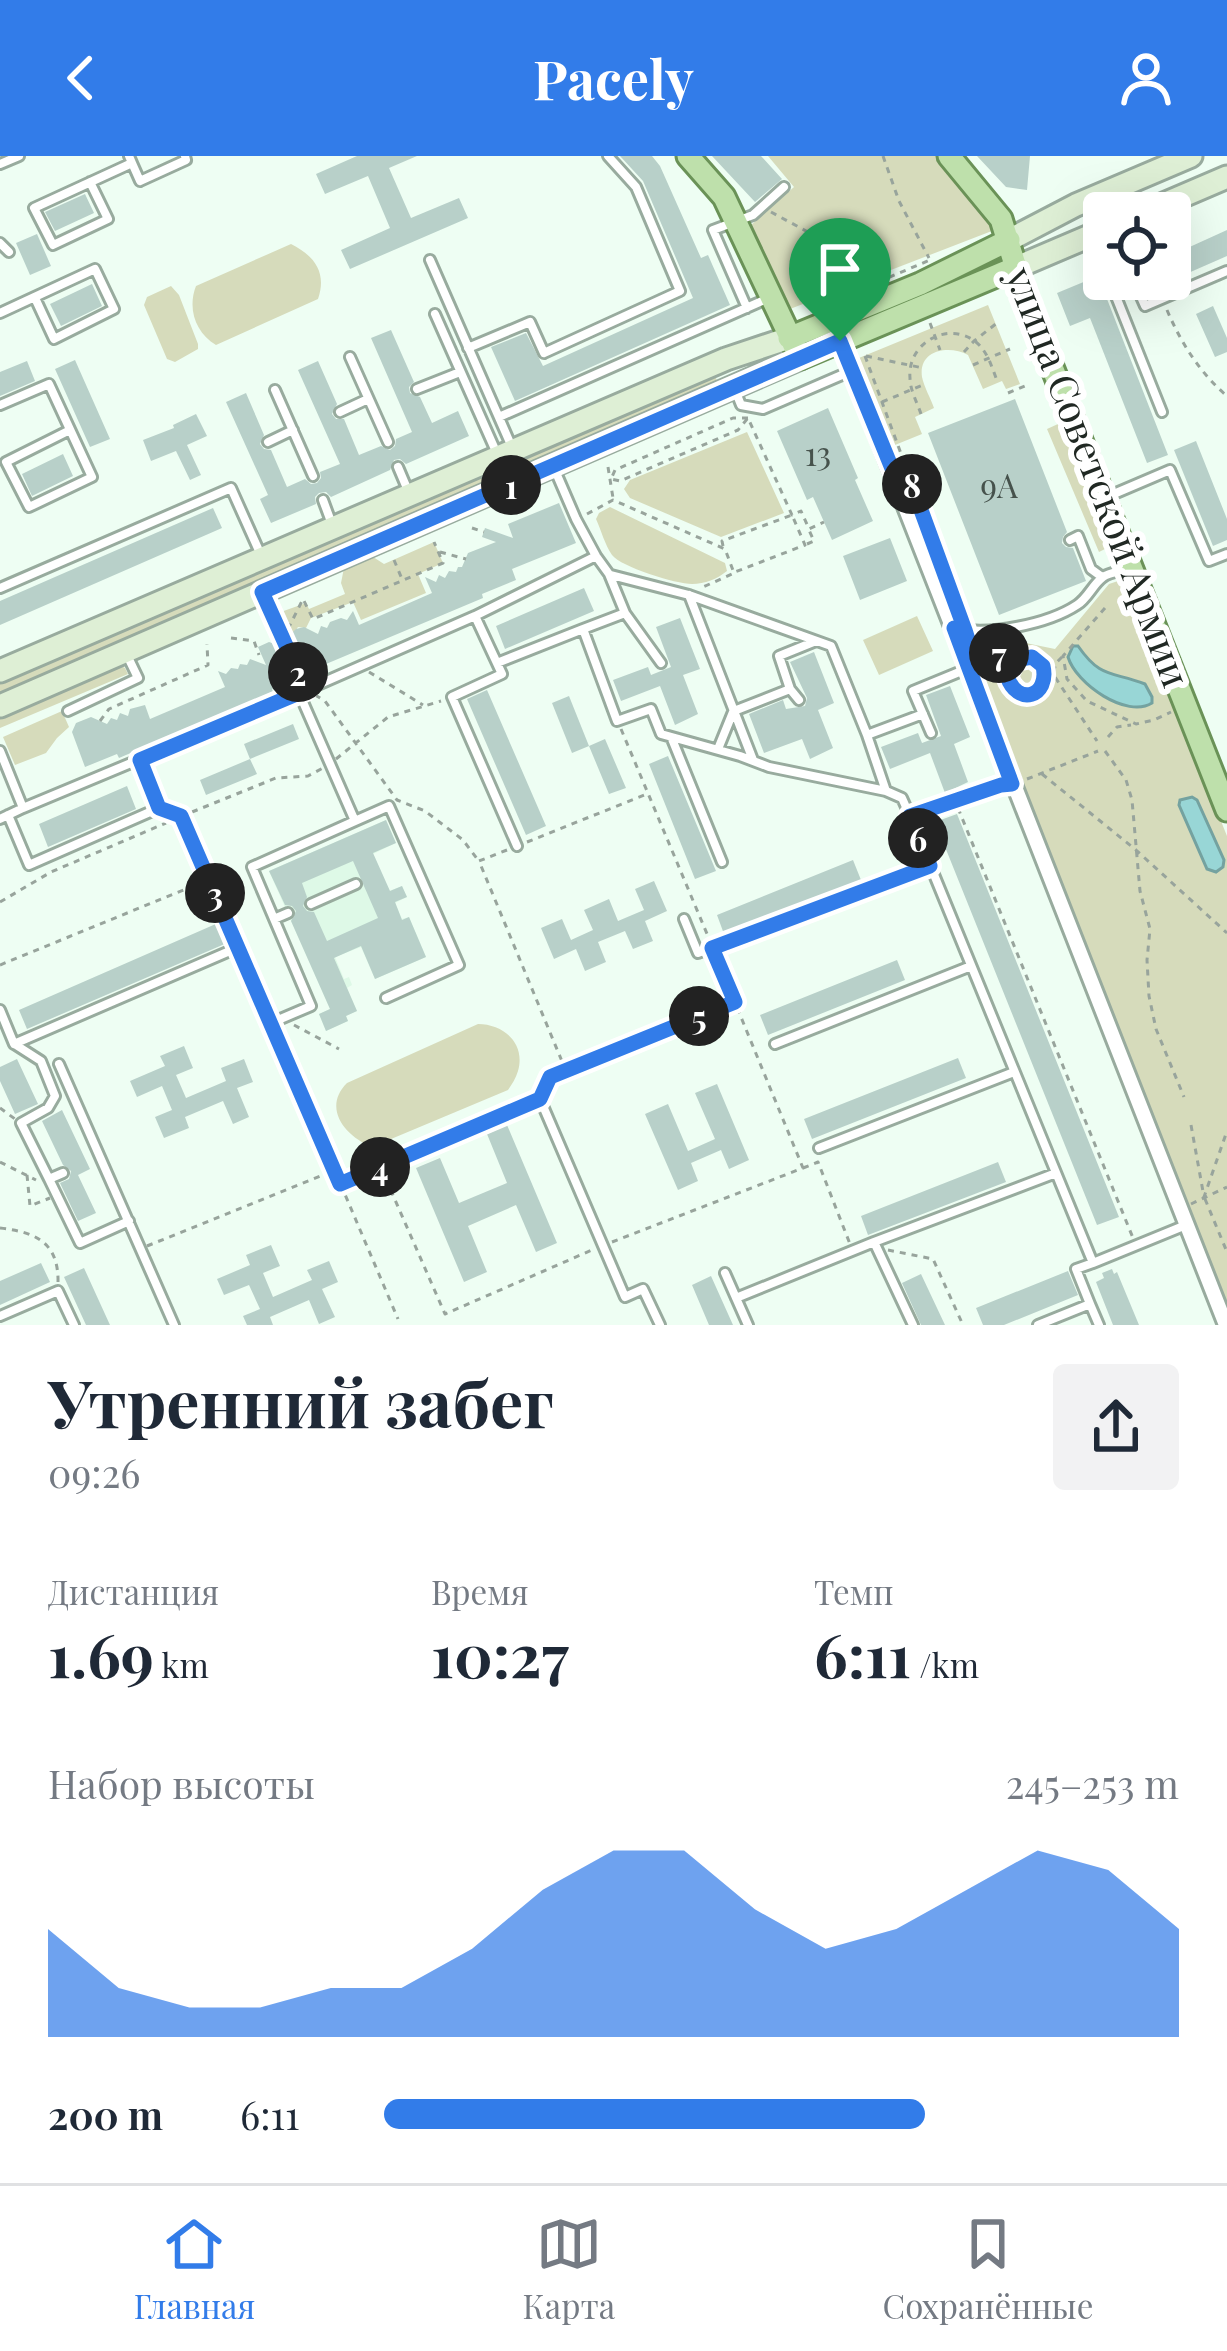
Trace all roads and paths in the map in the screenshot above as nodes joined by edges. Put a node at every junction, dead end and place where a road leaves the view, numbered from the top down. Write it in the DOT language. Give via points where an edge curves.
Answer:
graph roads {
  1 [pos="19,156"];
  2 [pos="185,156"];
  3 [pos="608,156"];
  4 [pos="688,156"];
  5 [pos="883,156"];
  6 [pos="949,156"];
  7 [pos="1191,156"];
  8 [pos="131,160"];
  9 [pos="0,164"];
  10 [pos="1156,171"];
  11 [pos="1227,177"];
  12 [pos="90,182"];
  13 [pos="784,187"];
  14 [pos="1166,192"];
  15 [pos="1191,192"];
  16 [pos="762,207"];
  17 [pos="736,222"];
  18 [pos="1083,238"];
  19 [pos="1009,240"];
  20 [pos="0,243"];
  21 [pos="9,252"];
  22 [pos="430,260"];
  23 [pos="1017,267"];
  24 [pos="1227,271"];
  25 [pos="891,277"];
  26 [pos="869,286"];
  27 [pos="1191,287"];
  28 [pos="35,298"];
  29 [pos="770,298"];
  30 [pos="1118,300"];
  31 [pos="1162,300"];
  32 [pos="747,308"];
  33 [pos="0,313"];
  34 [pos="435,314"];
  35 [pos="930,322"];
  36 [pos="997,322"];
  37 [pos="935,337"];
  38 [pos="974,340"];
  39 [pos="848,346"];
  40 [pos="469,348"];
  41 [pos="795,348"];
  42 [pos="1010,349"];
  43 [pos="940,350"];
  44 [pos="964,352"];
  45 [pos="865,356"];
  46 [pos="350,357"];
  47 [pos="988,358"];
  48 [pos="973,364"];
  49 [pos="910,365"];
  50 [pos="923,368"];
  51 [pos="851,371"];
  52 [pos="460,372"];
  53 [pos="998,383"];
  54 [pos="925,384"];
  55 [pos="1025,386"];
  56 [pos="734,388"];
  57 [pos="417,389"];
  58 [pos="912,389"];
  59 [pos="275,390"];
  60 [pos="1008,393"];
  61 [pos="1227,396"];
  62 [pos="368,399"];
  63 [pos="882,402"];
  64 [pos="0,405"];
  65 [pos="340,412"];
  66 [pos="1163,412"];
  67 [pos="921,414"];
  68 [pos="499,417"];
  69 [pos="733,418"];
  70 [pos="70,430"];
  71 [pos="293,430"];
  72 [pos="268,442"];
  73 [pos="388,442"];
  74 [pos="506,455"];
  75 [pos="398,467"];
  76 [pos="554,467"];
  77 [pos="608,467"];
  78 [pos="903,468"];
  79 [pos="313,476"];
  80 [pos="611,478"];
  81 [pos="410,495"];
  82 [pos="1104,497"];
  83 [pos="323,500"];
  84 [pos="613,500"];
  85 [pos="921,509"];
  86 [pos="792,515"];
  87 [pos="576,519"];
  88 [pos="824,522"];
  89 [pos="334,527"];
  90 [pos="472,528"];
  91 [pos="809,529"];
  92 [pos="484,532"];
  93 [pos="1070,539"];
  94 [pos="434,542"];
  95 [pos="806,545"];
  96 [pos="724,550"];
  97 [pos="438,552"];
  98 [pos="1227,554"];
  99 [pos="596,556"];
  100 [pos="262,557"];
  101 [pos="466,559"];
  102 [pos="394,560"];
  103 [pos="1132,568"];
  104 [pos="734,572"];
  105 [pos="609,574"];
  106 [pos="1102,577"];
  107 [pos="403,580"];
  108 [pos="0,588"];
  109 [pos="262,592"];
  110 [pos="689,595"];
  111 [pos="1105,608"];
  112 [pos="625,614"];
  113 [pos="475,616"];
  114 [pos="583,629"];
  115 [pos="959,629"];
  116 [pos="231,638"];
  117 [pos="283,638"];
  118 [pos="816,641"];
  119 [pos="207,644"];
  120 [pos="126,652"];
  121 [pos="259,655"];
  122 [pos="1063,656"];
  123 [pos="1015,660"];
  124 [pos="661,662"];
  125 [pos="497,663"];
  126 [pos="360,667"];
  127 [pos="969,668"];
  128 [pos="0,671"];
  129 [pos="1046,674"];
  130 [pos="1053,674"];
  131 [pos="790,689"];
  132 [pos="306,690"];
  133 [pos="800,700"];
  134 [pos="0,706"];
  135 [pos="424,706"];
  136 [pos="1178,709"];
  137 [pos="734,711"];
  138 [pos="68,712"];
  139 [pos="923,714"];
  140 [pos="100,721"];
  141 [pos="617,721"];
  142 [pos="1136,724"];
  143 [pos="931,733"];
  144 [pos="867,735"];
  145 [pos="671,737"];
  146 [pos="1108,737"];
  147 [pos="1097,741"];
  148 [pos="718,749"];
  149 [pos="0,751"];
  150 [pos="1098,751"];
  151 [pos="1105,752"];
  152 [pos="140,760"];
  153 [pos="753,761"];
  154 [pos="1042,774"];
  155 [pos="1221,780"];
  156 [pos="1012,784"];
  157 [pos="886,790"];
  158 [pos="648,794"];
  159 [pos="955,800"];
  160 [pos="23,808"];
  161 [pos="159,808"];
  162 [pos="1227,810"];
  163 [pos="181,816"];
  164 [pos="910,816"];
  165 [pos="4,817"];
  166 [pos="355,821"];
  167 [pos="517,846"];
  168 [pos="1136,850"];
  169 [pos="478,861"];
  170 [pos="722,862"];
  171 [pos="930,866"];
  172 [pos="209,879"];
  173 [pos="356,884"];
  174 [pos="0,902"];
  175 [pos="311,904"];
  176 [pos="288,914"];
  177 [pos="684,919"];
  178 [pos="274,920"];
  179 [pos="1227,933"];
  180 [pos="239,947"];
  181 [pos="712,948"];
  182 [pos="0,965"];
  183 [pos="971,966"];
  184 [pos="386,998"];
  185 [pos="735,1002"];
  186 [pos="0,1010"];
  187 [pos="276,1021"];
  188 [pos="14,1044"];
  189 [pos="775,1044"];
  190 [pos="339,1049"];
  191 [pos="58,1064"];
  192 [pos="566,1071"];
  193 [pos="1014,1072"];
  194 [pos="1184,1097"];
  195 [pos="540,1099"];
  196 [pos="0,1108"];
  197 [pos="21,1123"];
  198 [pos="1191,1125"];
  199 [pos="1227,1131"];
  200 [pos="819,1148"];
  201 [pos="0,1162"];
  202 [pos="380,1167"];
  203 [pos="803,1168"];
  204 [pos="334,1170"];
  205 [pos="63,1173"];
  206 [pos="1056,1173"];
  207 [pos="27,1175"];
  208 [pos="50,1180"];
  209 [pos="340,1184"];
  210 [pos="1227,1186"];
  211 [pos="57,1196"];
  212 [pos="1204,1197"];
  213 [pos="1188,1205"];
  214 [pos="129,1221"];
  215 [pos="1186,1225"];
  216 [pos="0,1228"];
  217 [pos="876,1245"];
  218 [pos="1136,1245"];
  219 [pos="603,1246"];
  220 [pos="141,1249"];
  221 [pos="853,1251"];
  222 [pos="1227,1252"];
  223 [pos="1093,1263"];
  224 [pos="725,1273"];
  225 [pos="58,1291"];
  226 [pos="736,1298"];
  227 [pos="1090,1304"];
  228 [pos="0,1316"];
  229 [pos="398,1319"];
  230 [pos="74,1325"];
  231 [pos="174,1325"];
  232 [pos="660,1325"];
  233 [pos="748,1325"];
  234 [pos="913,1325"];
  235 [pos="963,1325"];
  236 [pos="1038,1325"];
  237 [pos="1100,1325"];
  238 [pos="1226,1325"];
  1 -- 9 [label="lane"];
  2 -- 8 [label="lane" via="140,181"];
  3 -- 40 [label="lane" via="636,187 680,291 544,353 530,322"];
  4 -- 17 [label="main road"];
  5 -- 25 [label="path" via="930,259"];
  6 -- 19 [label="main road, улица Советской Армии"];
  7 -- 10 [label="main road"];
  8 -- 12 [label="lane"];
  10 -- 14 [label="main road"];
  10 -- 19 [label="main road"];
  11 -- 15 [label="main road"];
  12 -- 12 [label="lane" via="108,219 53,245 34,208"];
  13 -- 16 [label="lane"];
  16 -- 17 [label="lane"];
  16 -- 25 [label="path"];
  17 -- 29 [label="main road"];
  17 -- 32 [label="lane" via="713,230"];
  18 -- 23 [label="main road"];
  19 -- 23 [label="main road, улица Советской Армии"];
  19 -- 41 [label="main road"];
  20 -- 21 [label="lane"];
  22 -- 40 [label="lane"];
  23 -- 39 [label="main road"];
  23 -- 82 [label="main road, улица Советской Армии"];
  24 -- 27 [label="lane"];
  25 -- 26 [label="path"];
  28 -- 28 [label="lane" via="95,269 114,309 54,339"];
  28 -- 33 [label="lane"];
  29 -- 32 [label="lane"];
  29 -- 41 [label="main road"];
  30 -- 66 [label="lane"];
  31 -- 61 [label="path" via="1177,333"];
  32 -- 68 [label="lane"];
  34 -- 52 [label="lane"];
  35 -- 37 [label="path"];
  36 -- 38 [label="path"];
  37 -- 38 [label="path"];
  37 -- 43 [label="path"];
  37 -- 49 [label="path"];
  38 -- 44 [label="path"];
  38 -- 47 [label="path"];
  39 -- 41 [label="main road"];
  39 -- 45 [label="path"];
  39 -- 51 [label="street"];
  40 -- 68 [label="lane"];
  41 -- 56 [label="main road"];
  41 -- 74 [label="main road" via="726,359"];
  42 -- 47 [label="path"];
  45 -- 49 [label="path"];
  45 -- 63 [label="path"];
  46 -- 62 [label="lane"];
  47 -- 48 [label="path"];
  47 -- 53 [label="path"];
  49 -- 50 [label="path"];
  49 -- 58 [label="path"];
  51 -- 56 [label="lane" via="763,409 741,405"];
  51 -- 78 [label="street"];
  52 -- 57 [label="lane"];
  52 -- 74 [label="lane"];
  54 -- 58 [label="path"];
  55 -- 60 [label="path"];
  56 -- 76 [label="main road"];
  58 -- 63 [label="path"];
  58 -- 67 [label="path"];
  59 -- 71 [label="lane"];
  62 -- 65 [label="lane"];
  62 -- 73 [label="lane"];
  63 -- 78 [label="path"];
  64 -- 70 [label="lane" via="49,384"];
  68 -- 74 [label="lane"];
  69 -- 80 [label="path"];
  70 -- 70 [label="lane" via="6,462 29,507 92,477"];
  71 -- 72 [label="lane"];
  71 -- 79 [label="lane"];
  74 -- 81 [label="main road"];
  75 -- 81 [label="lane"];
  76 -- 87 [label="lane"];
  76 -- 109 [label="main road"];
  77 -- 80 [label="path"];
  78 -- 85 [label="path"];
  78 -- 115 [label="street"];
  80 -- 84 [label="path"];
  80 -- 86 [label="path" via="620,482 738,430 748,418"];
  81 -- 89 [label="main road"];
  82 -- 98 [label="lane" via="1170,470 1209,561"];
  82 -- 103 [label="main road, улица Советской Армии"];
  83 -- 89 [label="lane"];
  84 -- 87 [label="path"];
  84 -- 96 [label="path"];
  86 -- 91 [label="path" via="801,511"];
  86 -- 95 [label="path"];
  86 -- 96 [label="path" via="722,542"];
  87 -- 99 [label="lane"];
  88 -- 91 [label="path"];
  89 -- 100 [label="main road"];
  90 -- 92 [label="path"];
  91 -- 95 [label="path" via="814,541"];
  93 -- 106 [label="lane" via="1078,536"];
  94 -- 97 [label="path"];
  95 -- 104 [label="path"];
  96 -- 104 [label="path"];
  97 -- 101 [label="path"];
  97 -- 107 [label="path" via="442,563"];
  99 -- 105 [label="lane"];
  99 -- 113 [label="lane"];
  100 -- 108 [label="lane" via="230,488"];
  100 -- 128 [label="main road"];
  102 -- 107 [label="path"];
  103 -- 106 [label="lane"];
  103 -- 155 [label="main road, улица Советской Армии"];
  104 -- 110 [label="path"];
  105 -- 110 [label="lane"];
  105 -- 112 [label="lane"];
  106 -- 115 [label="lane" via="1081,603 1054,617"];
  107 -- 117 [label="path" via="313,620 303,599"];
  109 -- 117 [label="lane"];
  109 -- 120 [label="main road"];
  110 -- 118 [label="lane"];
  110 -- 137 [label="lane"];
  111 -- 122 [label="path"];
  112 -- 114 [label="lane"];
  112 -- 124 [label="lane"];
  113 -- 125 [label="lane"];
  113 -- 126 [label="lane"];
  114 -- 125 [label="lane"];
  114 -- 141 [label="lane"];
  115 -- 123 [label="path" via="971,649"];
  115 -- 127 [label="street"];
  116 -- 121 [label="path" via="254,641"];
  117 -- 132 [label="lane"];
  118 -- 131 [label="lane" via="779,656"];
  118 -- 144 [label="lane" via="831,646"];
  119 -- 140 [label="path" via="208,665 109,709"];
  120 -- 134 [label="main road"];
  120 -- 138 [label="lane" via="138,677"];
  122 -- 130 [label="path"];
  122 -- 142 [label="path" via="1066,679 1087,701"];
  123 -- 129 [label="path" via="1032,657"];
  123 -- 129 [label="path" via="1007,676 1019,694 1041,689"];
  125 -- 167 [label="lane" via="502,674 452,698"];
  126 -- 132 [label="lane"];
  126 -- 135 [label="path"];
  127 -- 139 [label="lane" via="913,691"];
  127 -- 156 [label="street"];
  129 -- 130 [label="path"];
  130 -- 147 [label="path"];
  131 -- 133 [label="lane"];
  131 -- 137 [label="lane"];
  132 -- 152 [label="lane"];
  132 -- 166 [label="lane" via="303,703"];
  132 -- 169 [label="path" via="325,700 397,800 463,840"];
  136 -- 142 [label="path"];
  137 -- 148 [label="lane"];
  137 -- 153 [label="lane"];
  139 -- 143 [label="lane"];
  139 -- 144 [label="lane"];
  141 -- 145 [label="lane" via="651,709 661,734"];
  141 -- 158 [label="path"];
  142 -- 146 [label="path"];
  144 -- 157 [label="lane"];
  145 -- 148 [label="lane"];
  145 -- 170 [label="lane"];
  148 -- 153 [label="lane"];
  149 -- 160 [label="lane"];
  150 -- 154 [label="path"];
  151 -- 168 [label="path" via="1126,780"];
  152 -- 160 [label="lane"];
  152 -- 161 [label="lane"];
  153 -- 157 [label="lane"];
  154 -- 156 [label="path"];
  154 -- 168 [label="path"];
  155 -- 162 [label="main road, улица Советской Армии"];
  156 -- 159 [label="lane"];
  156 -- 215 [label="street"];
  157 -- 164 [label="lane" via="902,798"];
  158 -- 167 [label="path"];
  158 -- 181 [label="path"];
  159 -- 164 [label="lane"];
  159 -- 218 [label="path"];
  160 -- 165 [label="lane"];
  161 -- 163 [label="lane"];
  161 -- 165 [label="lane" via="29,865"];
  163 -- 172 [label="lane"];
  163 -- 174 [label="path"];
  164 -- 171 [label="lane"];
  166 -- 178 [label="lane" via="252,867"];
  166 -- 184 [label="lane" via="389,806 460,965"];
  167 -- 169 [label="path"];
  168 -- 179 [label="path"];
  168 -- 194 [label="path" via="1154,929 1149,996"];
  169 -- 192 [label="path"];
  171 -- 181 [label="lane"];
  171 -- 183 [label="lane"];
  172 -- 180 [label="lane"];
  172 -- 182 [label="path"];
  173 -- 175 [label="lane"];
  176 -- 178 [label="lane"];
  177 -- 181 [label="lane" via="698,953"];
  178 -- 187 [label="lane" via="311,1006"];
  180 -- 187 [label="lane"];
  180 -- 188 [label="lane"];
  181 -- 185 [label="path"];
  183 -- 189 [label="lane"];
  183 -- 193 [label="lane"];
  185 -- 192 [label="path"];
  185 -- 203 [label="path"];
  186 -- 188 [label="lane"];
  187 -- 190 [label="path"];
  187 -- 204 [label="path"];
  188 -- 197 [label="lane" via="41,1061 56,1096"];
  191 -- 214 [label="lane"];
  192 -- 195 [label="path" via="550,1077"];
  193 -- 200 [label="lane"];
  193 -- 206 [label="lane"];
  195 -- 202 [label="path"];
  195 -- 219 [label="lane"];
  196 -- 197 [label="path"];
  197 -- 208 [label="lane"];
  198 -- 212 [label="path"];
  199 -- 212 [label="path"];
  201 -- 207 [label="path"];
  202 -- 209 [label="path"];
  202 -- 219 [label="path" via="445,1314"];
  203 -- 219 [label="path"];
  203 -- 221 [label="path" via="818,1162"];
  204 -- 209 [label="path"];
  204 -- 220 [label="path"];
  205 -- 208 [label="lane"];
  206 -- 217 [label="lane"];
  206 -- 223 [label="lane"];
  207 -- 208 [label="path"];
  207 -- 211 [label="path" via="30,1206"];
  208 -- 211 [label="lane"];
  209 -- 229 [label="path"];
  210 -- 212 [label="path"];
  211 -- 214 [label="lane" via="80,1243"];
  212 -- 213 [label="path"];
  212 -- 222 [label="path"];
  214 -- 220 [label="lane"];
  215 -- 218 [label="lane"];
  215 -- 238 [label="street"];
  216 -- 225 [label="path" via="29,1232 48,1246"];
  217 -- 221 [label="lane"];
  217 -- 234 [label="lane"];
  217 -- 235 [label="path" via="933,1259"];
  218 -- 223 [label="lane"];
  219 -- 232 [label="lane" via="626,1297 644,1289"];
  220 -- 231 [label="lane"];
  221 -- 226 [label="lane"];
  223 -- 227 [label="lane" via="1076,1269"];
  224 -- 226 [label="lane"];
  225 -- 228 [label="lane"];
  225 -- 230 [label="lane"];
  226 -- 233 [label="lane"];
  227 -- 236 [label="lane"];
  227 -- 237 [label="lane"];
}
